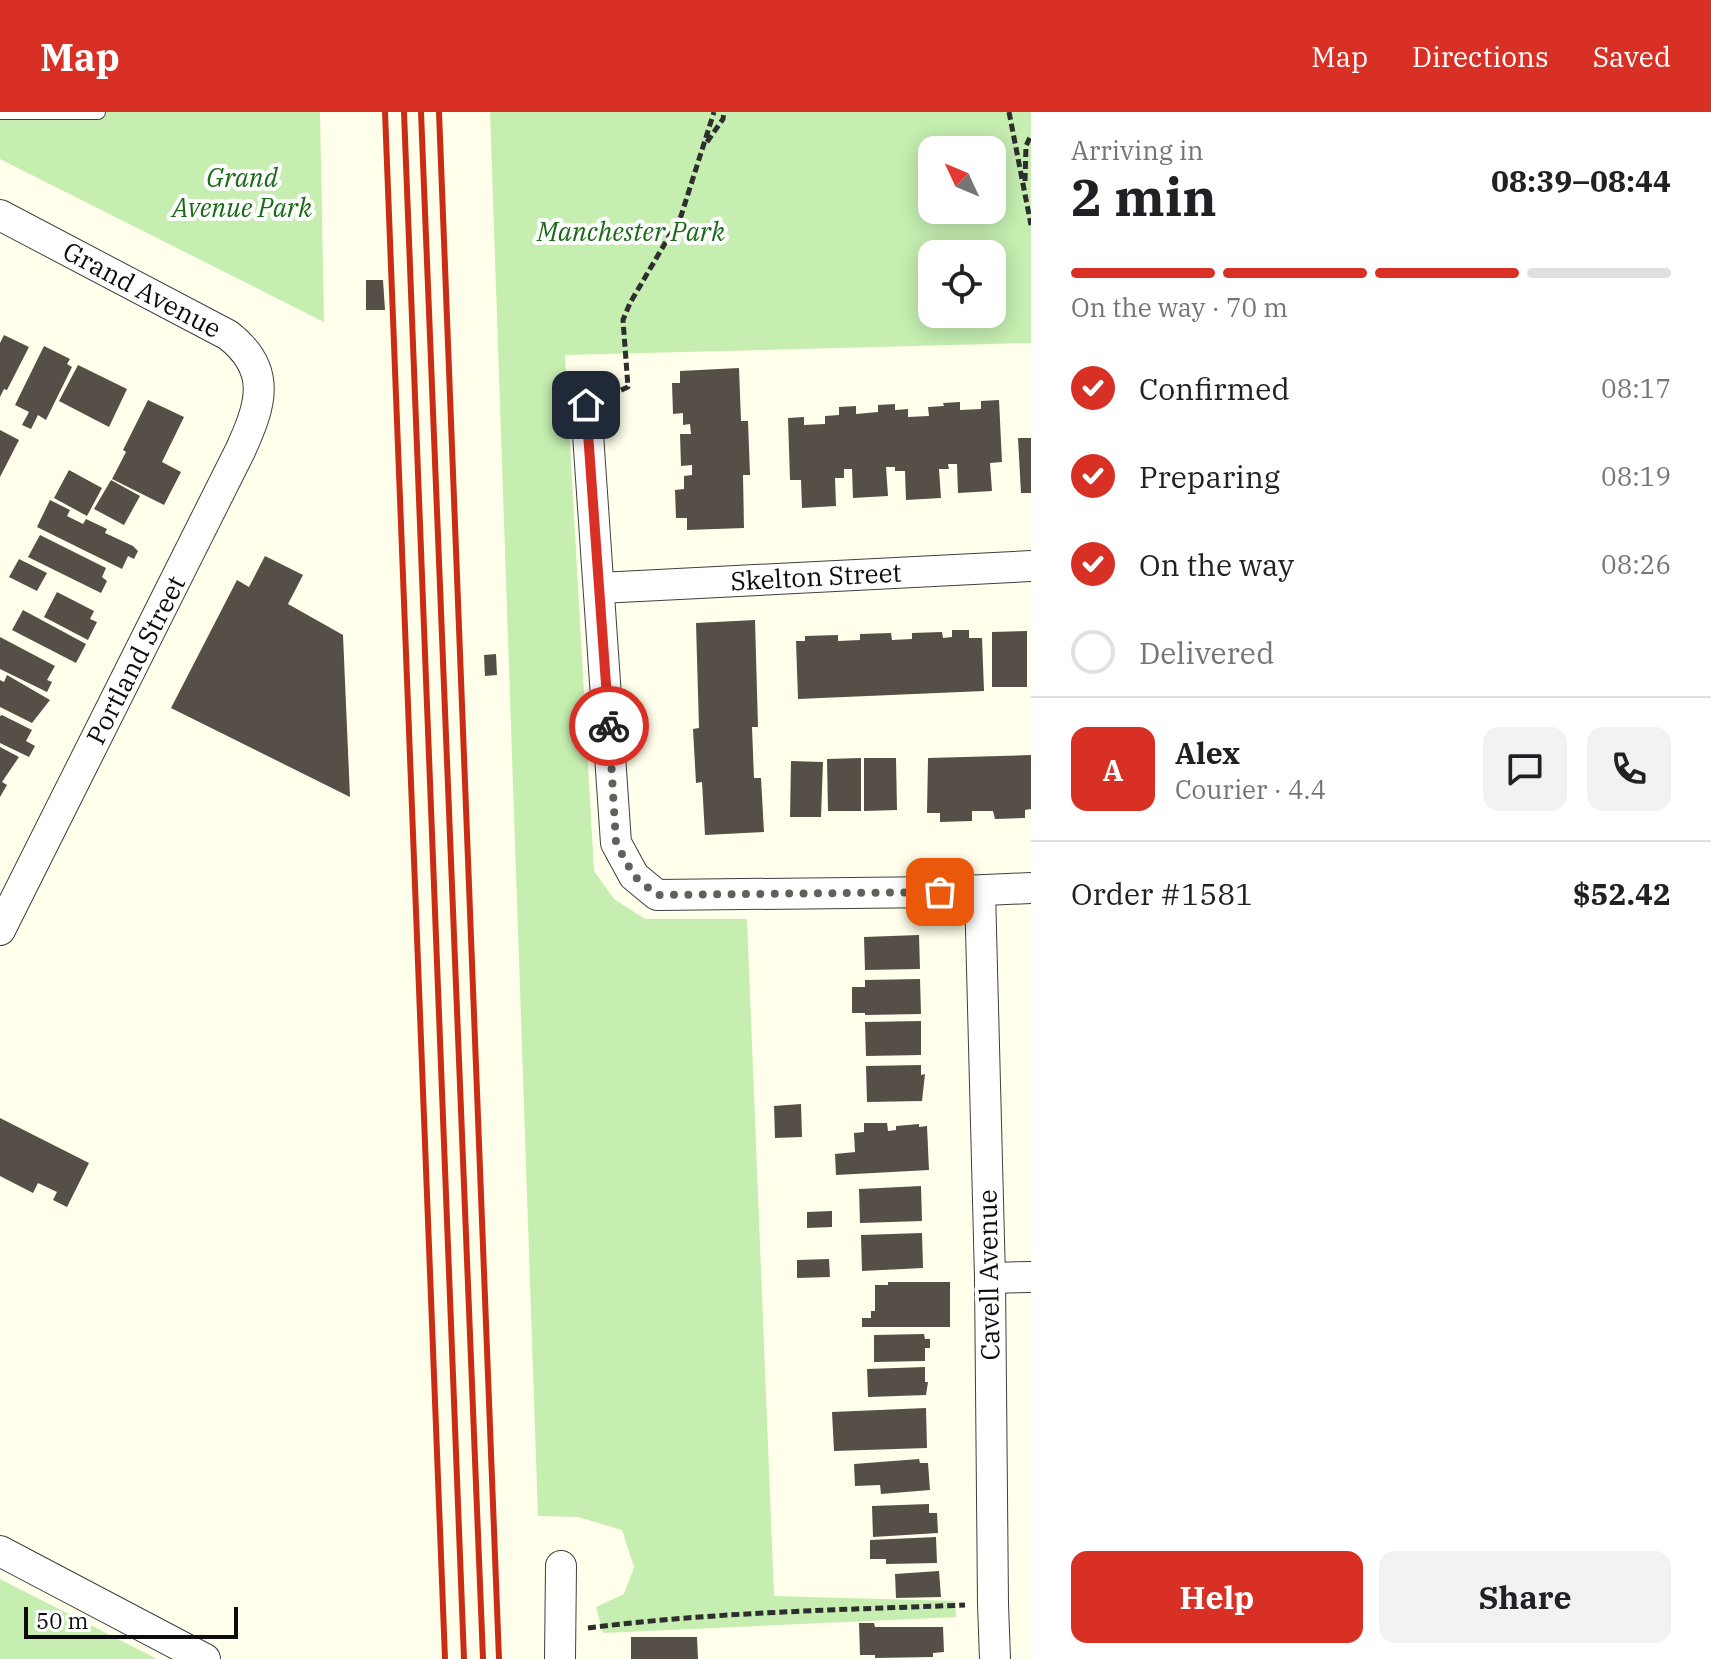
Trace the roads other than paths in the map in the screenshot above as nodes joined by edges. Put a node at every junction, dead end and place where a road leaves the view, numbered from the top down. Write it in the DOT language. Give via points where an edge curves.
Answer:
graph roads {
  1 [pos="0,112"];
  2 [pos="98,112"];
  3 [pos="0,215"];
  4 [pos="260,386"];
  5 [pos="586,405"];
  6 [pos="1031,566"];
  7 [pos="600,588"];
  8 [pos="1031,888"];
  9 [pos="980,891"];
  10 [pos="0,930"];
  11 [pos="1031,1277"];
  12 [pos="990,1278"];
  13 [pos="0,1551"];
  14 [pos="561,1566"];
  15 [pos="560,1645"];
  16 [pos="205,1659"];
  17 [pos="995,1659"];
  1 -- 2 [label="lane"];
  3 -- 4 [label="street, Grand Avenue" via="228,335 250,356"];
  4 -- 10 [label="street, Portland Street" via="257,412 240,451"];
  5 -- 7 [label="street"];
  6 -- 7 [label="street, Skelton Street"];
  7 -- 9 [label="street" via="616,843 634,876 657,895"];
  8 -- 9 [label="street"];
  9 -- 12 [label="street, Cavell Avenue"];
  11 -- 12 [label="street"];
  12 -- 17 [label="street, Cavell Avenue"];
  13 -- 16 [label="street"];
  14 -- 15 [label="street"];
}
